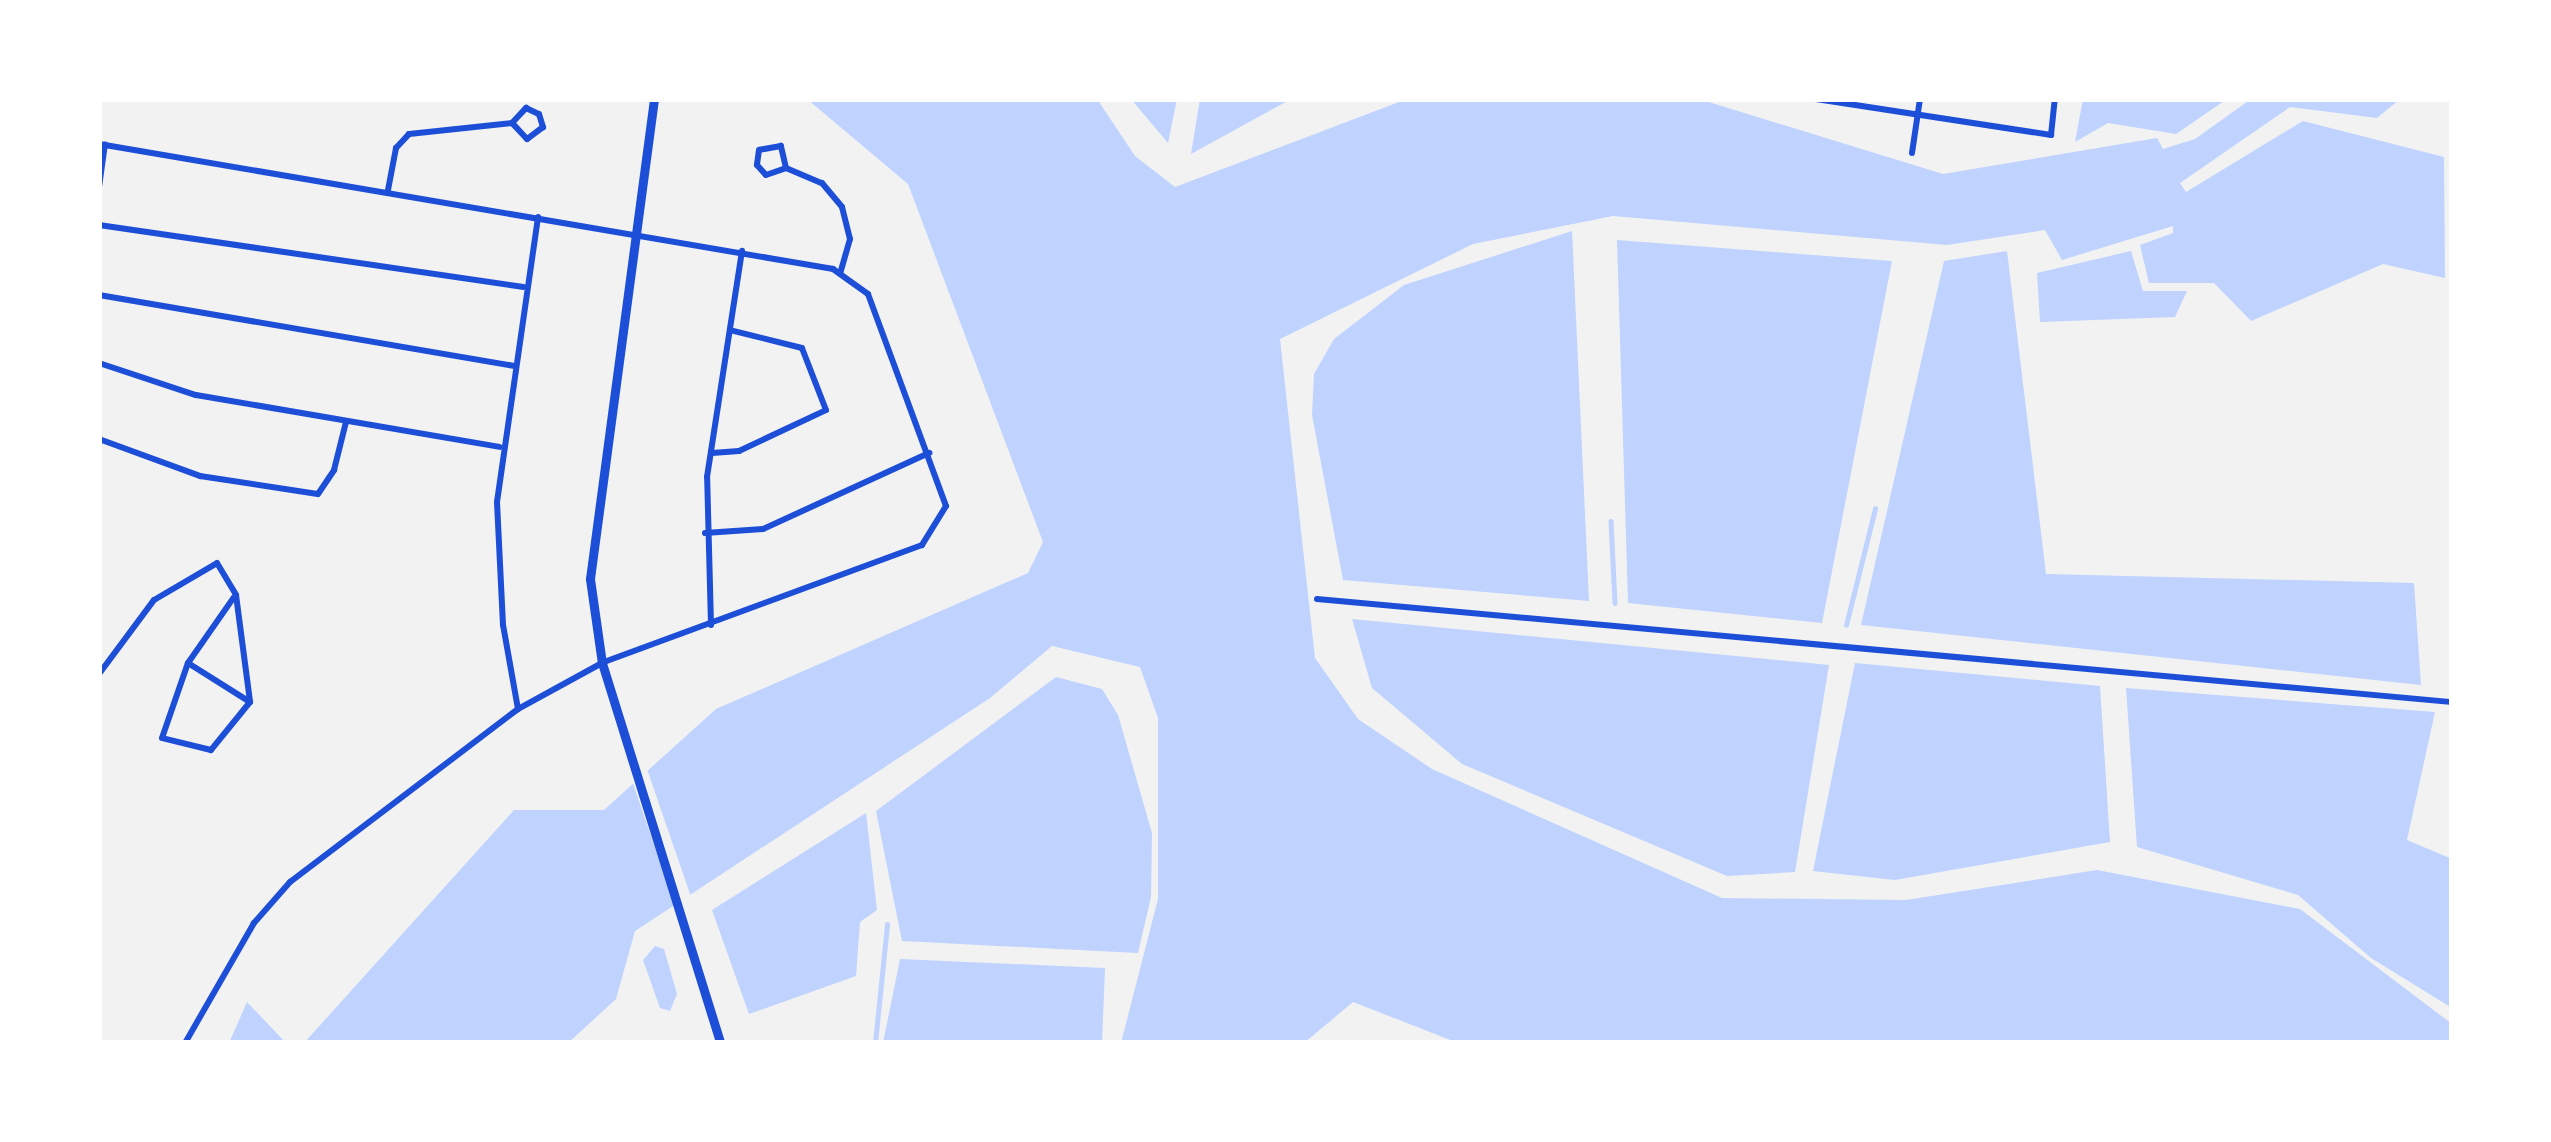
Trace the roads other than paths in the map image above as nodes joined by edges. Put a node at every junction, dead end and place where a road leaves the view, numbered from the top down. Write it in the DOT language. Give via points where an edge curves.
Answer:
graph roads {
  1 [pos="654,99"];
  2 [pos="1816,99"];
  3 [pos="1920,99"];
  4 [pos="2055,99"];
  5 [pos="1918,114"];
  6 [pos="512,122"];
  7 [pos="102,144"];
  8 [pos="1912,152"];
  9 [pos="786,168"];
  10 [pos="99,187"];
  11 [pos="388,190"];
  12 [pos="538,218"];
  13 [pos="99,225"];
  14 [pos="634,234"];
  15 [pos="742,251"];
  16 [pos="840,274"];
  17 [pos="523,287"];
  18 [pos="99,295"];
  19 [pos="730,330"];
  20 [pos="99,363"];
  21 [pos="513,366"];
  22 [pos="346,422"];
  23 [pos="99,439"];
  24 [pos="500,447"];
  25 [pos="710,453"];
  26 [pos="928,453"];
  27 [pos="705,532"];
  28 [pos="236,595"];
  29 [pos="1317,599"];
  30 [pos="711,625"];
  31 [pos="188,663"];
  32 [pos="602,663"];
  33 [pos="99,674"];
  34 [pos="250,702"];
  35 [pos="2452,702"];
  36 [pos="518,709"];
  37 [pos="185,1043"];
  38 [pos="720,1043"];
  1 -- 14 [label="main road"];
  2 -- 5 [label="street"];
  3 -- 5 [label="street"];
  4 -- 5 [label="street" via="2051,135"];
  5 -- 8 [label="street"];
  6 -- 6 [label="street" via="526,139 543,127 526,108"];
  6 -- 11 [label="street" via="409,134 396,148"];
  7 -- 10 [label="street"];
  7 -- 11 [label="street"];
  9 -- 9 [label="street" via="781,146 759,150 766,175"];
  9 -- 16 [label="street" via="822,182 842,207 850,239"];
  11 -- 12 [label="street"];
  12 -- 14 [label="street"];
  12 -- 17 [label="street"];
  13 -- 17 [label="street"];
  14 -- 15 [label="street"];
  14 -- 32 [label="main road" via="590,579"];
  15 -- 16 [label="street"];
  15 -- 19 [label="street"];
  16 -- 26 [label="street" via="868,293"];
  17 -- 21 [label="street"];
  18 -- 21 [label="street"];
  19 -- 25 [label="street"];
  19 -- 25 [label="street" via="802,348 826,410 740,451"];
  20 -- 22 [label="street" via="196,395"];
  21 -- 24 [label="street"];
  22 -- 23 [label="street" via="334,470 318,494 200,476"];
  22 -- 24 [label="street"];
  24 -- 36 [label="street" via="497,562"];
  25 -- 27 [label="street"];
  26 -- 27 [label="street" via="764,530"];
  26 -- 30 [label="street" via="946,506 922,544"];
  27 -- 30 [label="street"];
  28 -- 31 [label="street"];
  28 -- 33 [label="street" via="217,562 154,600"];
  28 -- 34 [label="street"];
  29 -- 35 [label="street"];
  30 -- 32 [label="street"];
  31 -- 34 [label="street"];
  31 -- 34 [label="street" via="162,737 211,750"];
  32 -- 36 [label="street"];
  32 -- 38 [label="main road" via="693,935"];
  36 -- 37 [label="street" via="290,882 254,922"];
}
